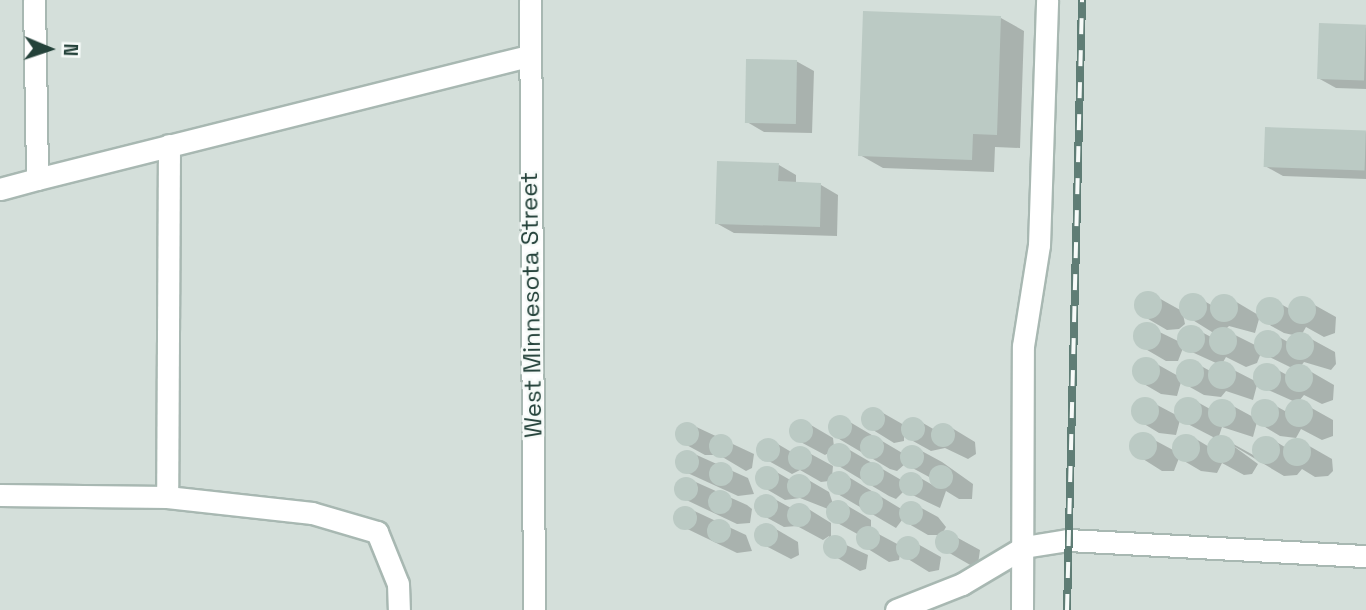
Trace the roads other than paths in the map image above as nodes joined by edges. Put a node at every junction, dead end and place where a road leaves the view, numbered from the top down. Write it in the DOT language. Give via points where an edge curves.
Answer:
graph roads {
  1 [pos="34,0"];
  2 [pos="530,0"];
  3 [pos="1047,0"];
  4 [pos="528,57"];
  5 [pos="169,145"];
  6 [pos="37,179"];
  7 [pos="0,189"];
  8 [pos="0,495"];
  9 [pos="167,497"];
  10 [pos="1024,547"];
  11 [pos="1366,556"];
  12 [pos="398,610"];
  13 [pos="534,610"];
  14 [pos="896,610"];
  15 [pos="1022,610"];
  1 -- 6 [label="street"];
  2 -- 4 [label="street, West Minnesota Street"];
  3 -- 10 [label="street" via="1039,245 1023,346"];
  4 -- 5 [label="street"];
  4 -- 13 [label="street, West Minnesota Street"];
  5 -- 6 [label="street"];
  5 -- 9 [label="street"];
  6 -- 7 [label="street"];
  8 -- 9 [label="street"];
  9 -- 12 [label="street" via="312,513 377,532 398,584"];
  10 -- 11 [label="street" via="1068,540"];
  10 -- 14 [label="street" via="962,584"];
  10 -- 15 [label="street"];
}
